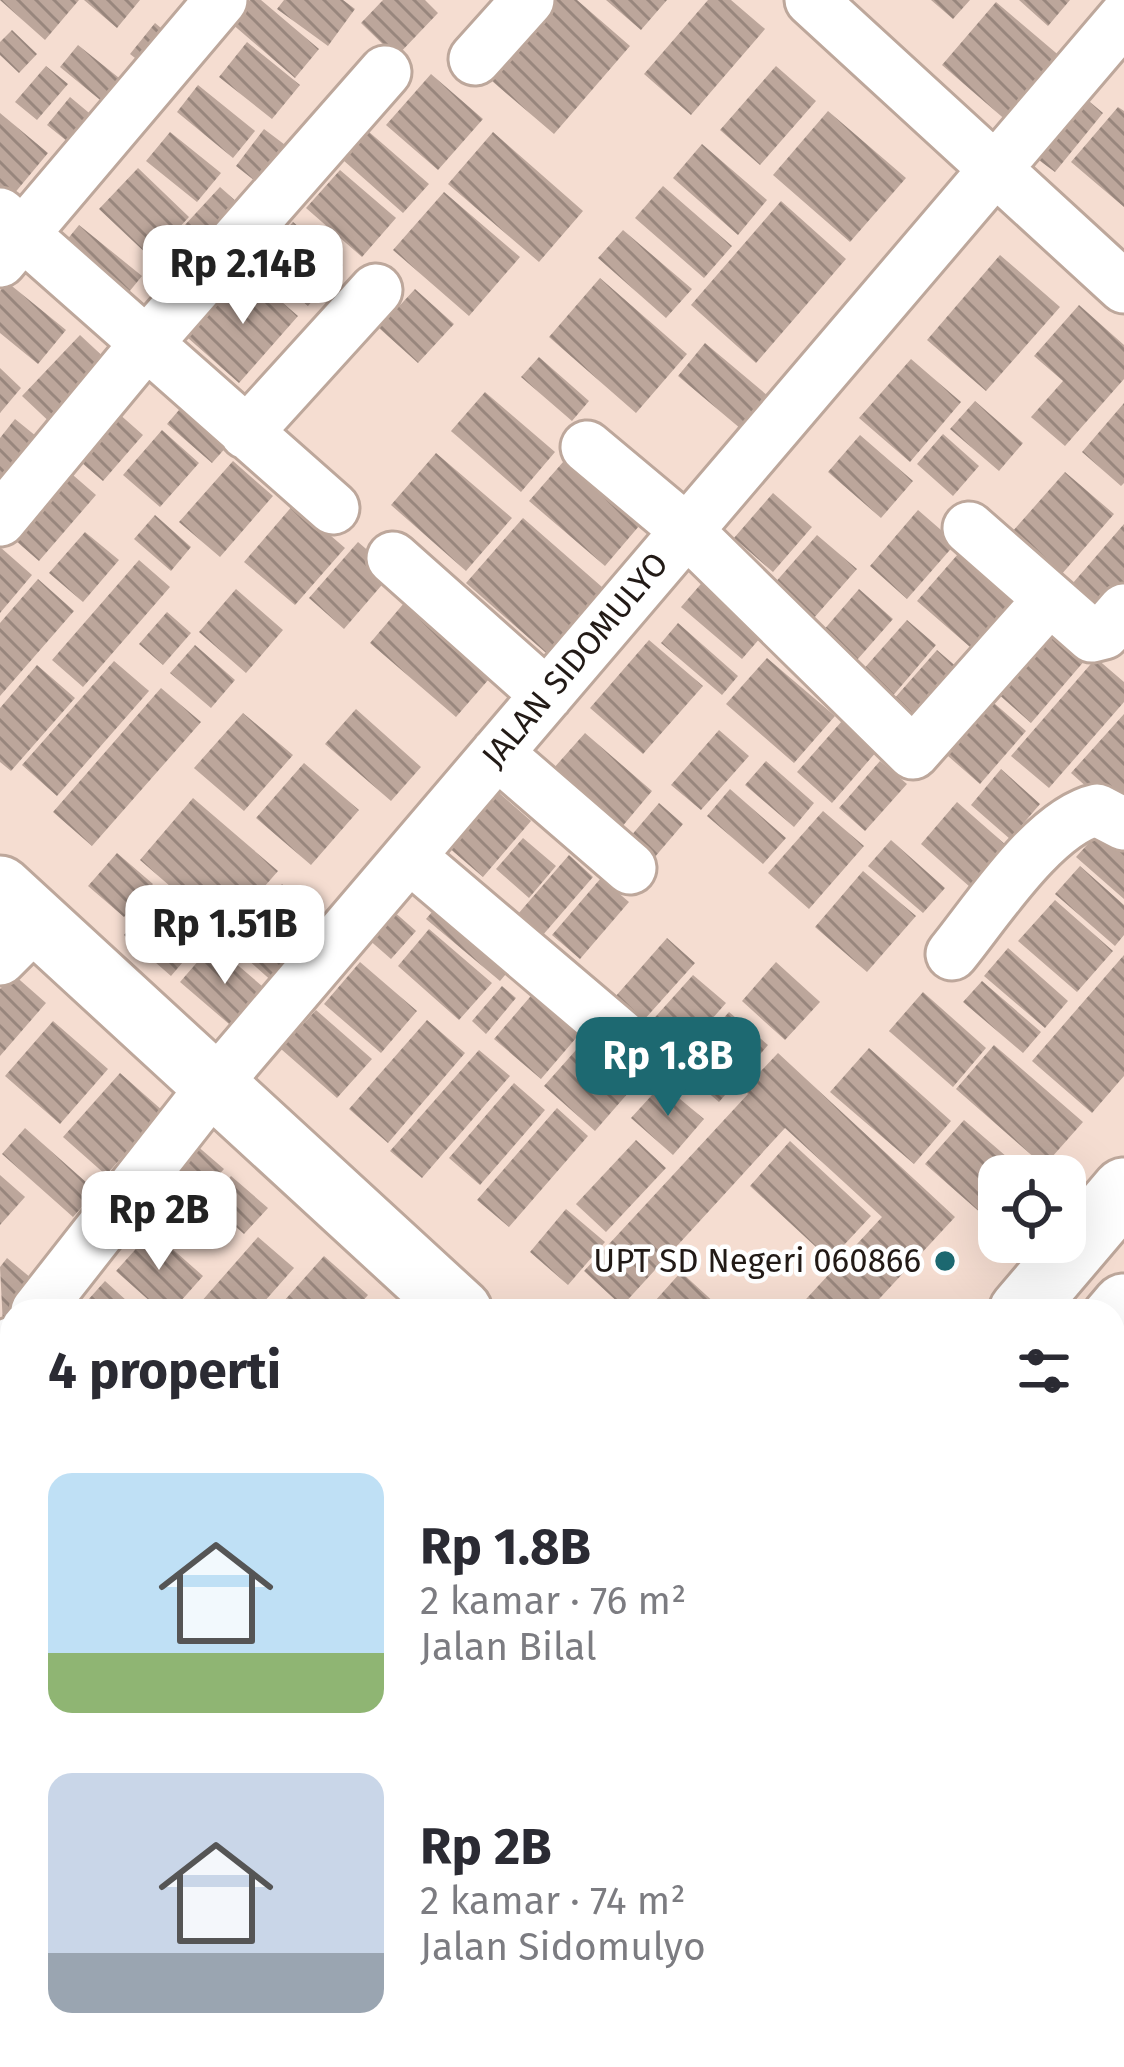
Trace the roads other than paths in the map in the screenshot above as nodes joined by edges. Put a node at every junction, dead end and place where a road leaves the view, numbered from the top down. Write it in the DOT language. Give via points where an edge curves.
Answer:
graph roads {
  1 [pos="221,0"];
  2 [pos="528,0"];
  3 [pos="811,0"];
  4 [pos="1124,18"];
  5 [pos="476,59"];
  6 [pos="386,72"];
  7 [pos="997,170"];
  8 [pos="7,237"];
  9 [pos="1124,287"];
  10 [pos="376,290"];
  11 [pos="145,345"];
  12 [pos="247,433"];
  13 [pos="587,447"];
  14 [pos="333,508"];
  15 [pos="0,520"];
  16 [pos="969,528"];
  17 [pos="685,529"];
  18 [pos="393,558"];
  19 [pos="1049,600"];
  20 [pos="1124,610"];
  21 [pos="547,695"];
  22 [pos="497,753"];
  23 [pos="1124,824"];
  24 [pos="410,857"];
  25 [pos="630,868"];
  26 [pos="12,923"];
  27 [pos="952,954"];
  28 [pos="656,1065"];
  29 [pos="215,1084"];
  30 [pos="1124,1190"];
  31 [pos="46,1299"];
  32 [pos="447,1299"];
  33 [pos="1031,1299"];
  1 -- 8 [label="street"];
  2 -- 5 [label="street"];
  3 -- 7 [label="street"];
  4 -- 7 [label="street, JALAN SIDOMULYO"];
  6 -- 11 [label="street"];
  7 -- 9 [label="street"];
  7 -- 17 [label="street, JALAN SIDOMULYO"];
  8 -- 11 [label="street"];
  10 -- 12 [label="street"];
  11 -- 12 [label="street"];
  11 -- 15 [label="street"];
  12 -- 14 [label="street"];
  13 -- 17 [label="street"];
  16 -- 19 [label="street"];
  17 -- 19 [label="street" via="913,753"];
  17 -- 21 [label="street, JALAN SIDOMULYO"];
  18 -- 21 [label="street"];
  19 -- 20 [label="street" via="1092,636"];
  21 -- 22 [label="street, JALAN SIDOMULYO"];
  22 -- 24 [label="street, JALAN SIDOMULYO"];
  22 -- 25 [label="street"];
  23 -- 27 [label="street" via="1097,810 1052,832"];
  24 -- 28 [label="street"];
  24 -- 29 [label="street, JALAN SIDOMULYO"];
  26 -- 29 [label="main road"];
  29 -- 31 [label="street, JALAN SIDOMULYO"];
  29 -- 32 [label="main road"];
  30 -- 33 [label="main road"];
}
